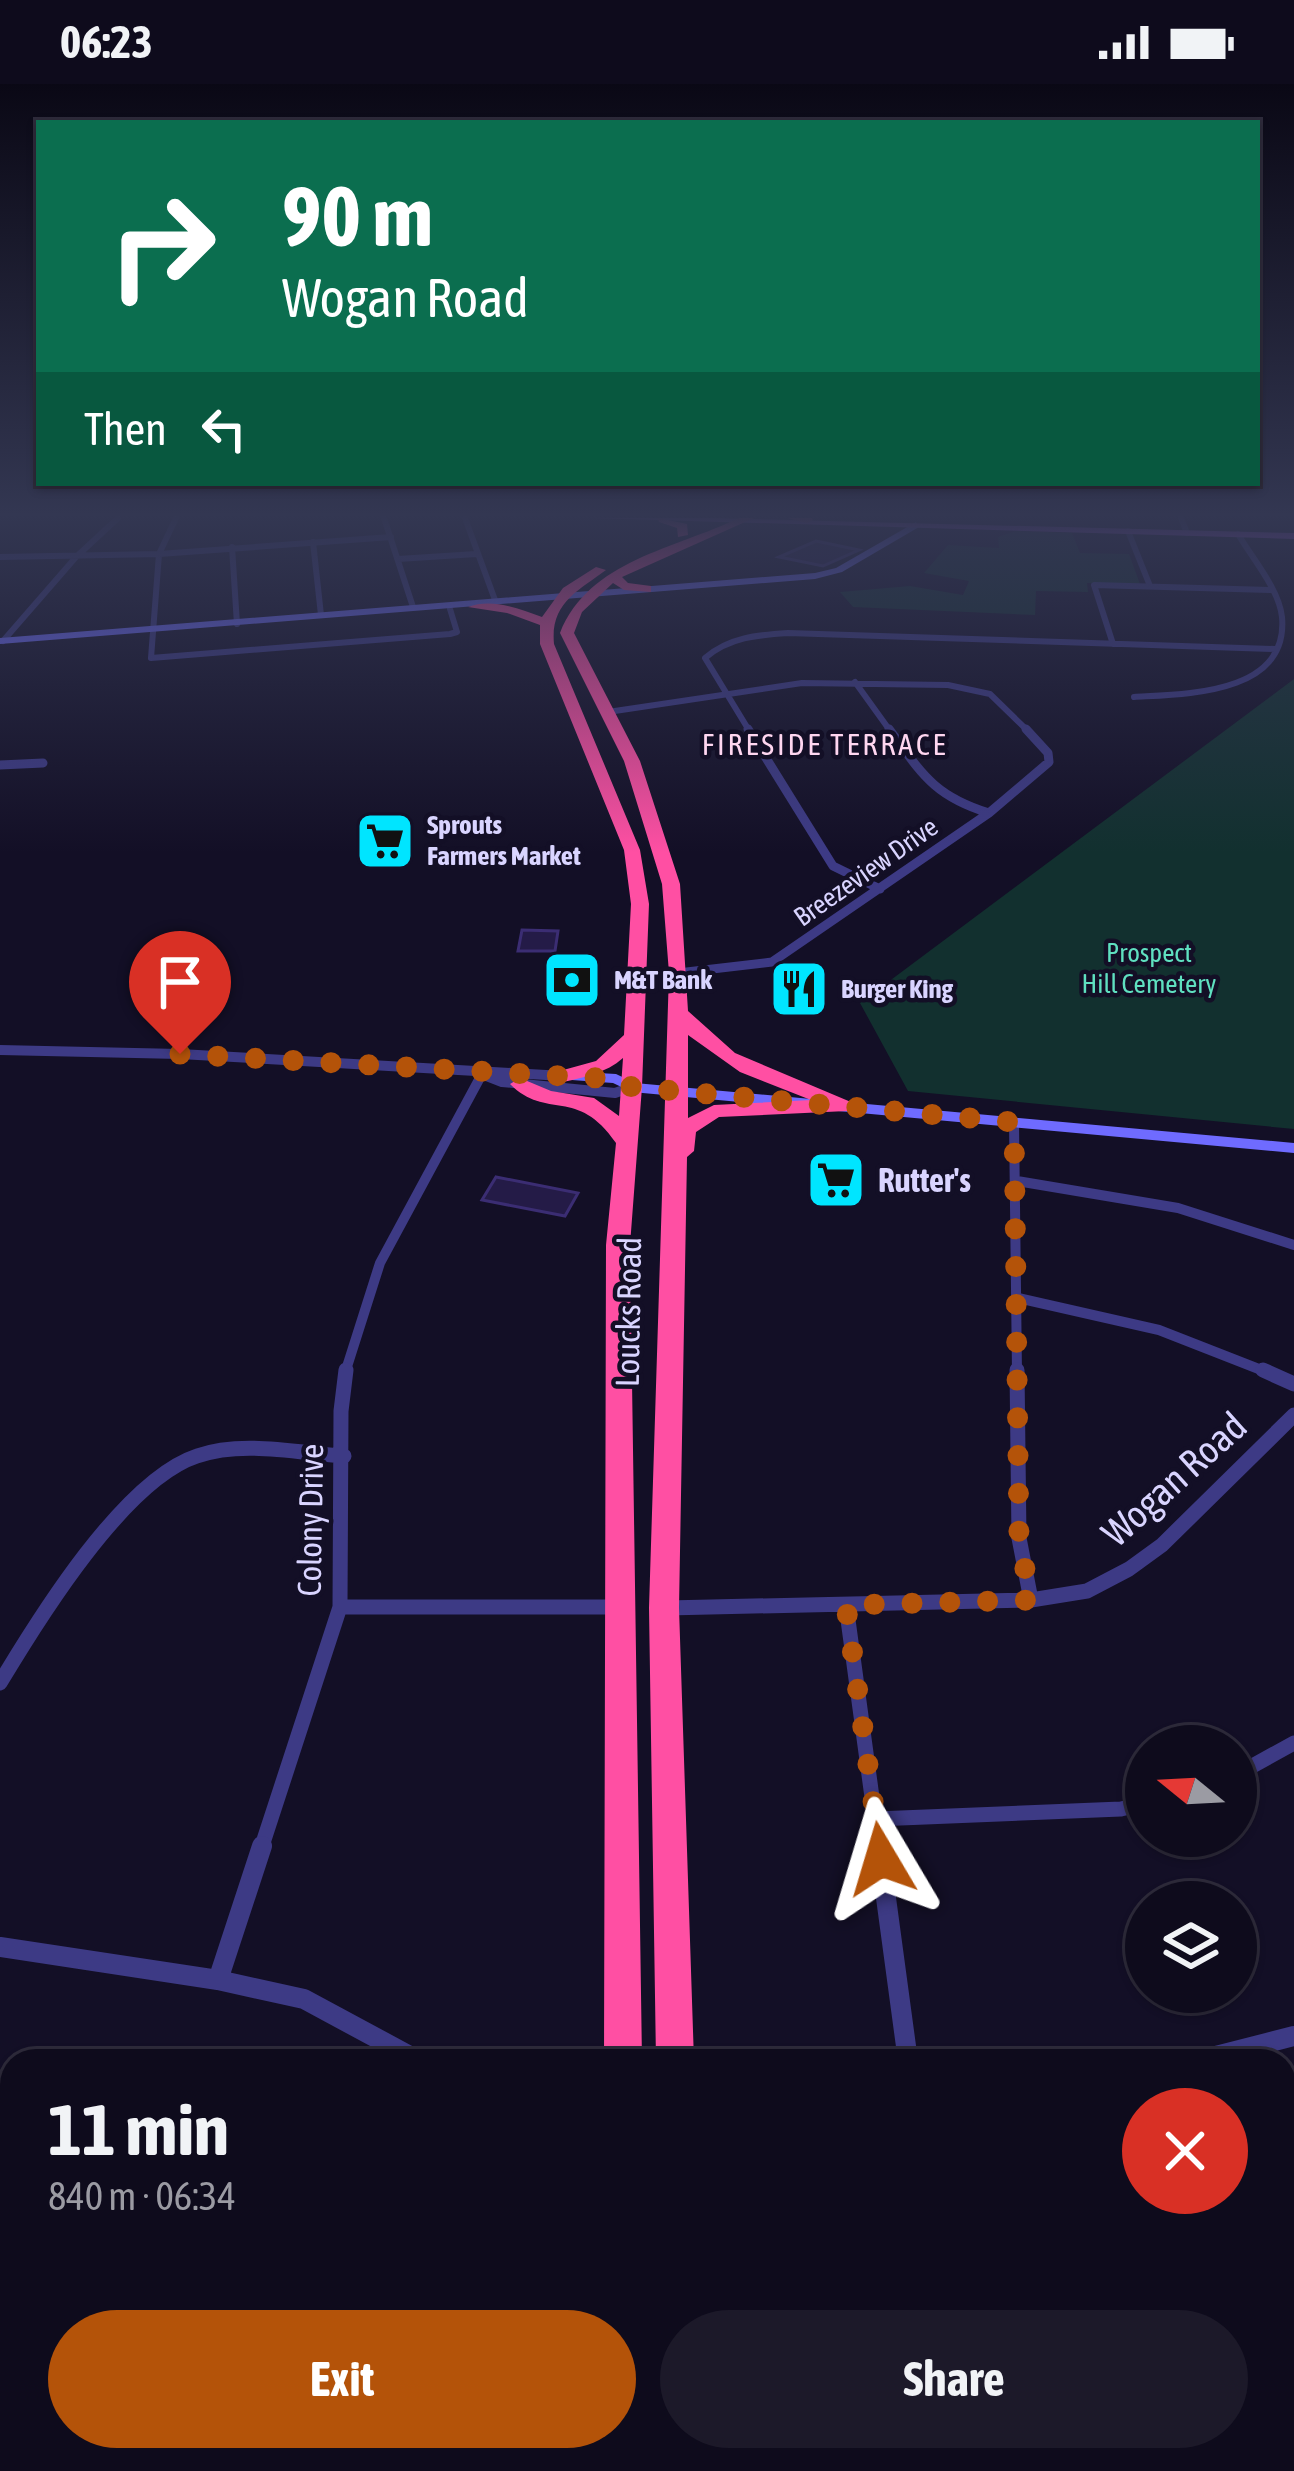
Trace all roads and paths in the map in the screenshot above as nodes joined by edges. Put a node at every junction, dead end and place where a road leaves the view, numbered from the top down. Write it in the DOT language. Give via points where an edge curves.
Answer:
graph roads {
  1 [pos="161,629"];
  2 [pos="326,629"];
  3 [pos="456,629"];
  4 [pos="546,629"];
  5 [pos="568,629"];
  6 [pos="1108,629"];
  7 [pos="1279,629"];
  8 [pos="152,630"];
  9 [pos="2,641"];
  10 [pos="331,644"];
  11 [pos="1113,644"];
  12 [pos="1275,649"];
  13 [pos="855,682"];
  14 [pos="1134,697"];
  15 [pos="727,698"];
  16 [pos="608,712"];
  17 [pos="43,763"];
  18 [pos="0,766"];
  19 [pos="989,813"];
  20 [pos="880,889"];
  21 [pos="678,973"];
  22 [pos="677,1011"];
  23 [pos="635,1036"];
  24 [pos="0,1050"];
  25 [pos="482,1074"];
  26 [pos="563,1076"];
  27 [pos="520,1084"];
  28 [pos="632,1087"];
  29 [pos="678,1091"];
  30 [pos="847,1106"];
  31 [pos="1014,1122"];
  32 [pos="626,1141"];
  33 [pos="1294,1148"];
  34 [pos="1017,1181"];
  35 [pos="673,1182"];
  36 [pos="1294,1245"];
  37 [pos="1018,1298"];
  38 [pos="1294,1384"];
  39 [pos="1294,1415"];
  40 [pos="344,1456"];
  41 [pos="1031,1600"];
  42 [pos="846,1605"];
  43 [pos="340,1607"];
  44 [pos="623,1607"];
  45 [pos="664,1608"];
  46 [pos="0,1683"];
  47 [pos="1294,1743"];
  48 [pos="1257,1763"];
  49 [pos="1125,1808"];
  50 [pos="876,1819"];
  51 [pos="0,1947"];
  52 [pos="218,1980"];
  53 [pos="1294,2036"];
  54 [pos="396,2049"];
  55 [pos="622,2049"];
  56 [pos="674,2049"];
  57 [pos="906,2049"];
  58 [pos="1248,2049"];
  1 -- 8 [label="street"];
  2 -- 10 [label="street"];
  3 -- 10 [label="street"];
  4 -- 23 [label="highway, Loucks Road" via="638,876"];
  5 -- 16 [label="highway, Loucks Road"];
  6 -- 11 [label="street"];
  7 -- 12 [label="street"];
  8 -- 9 [label="street"];
  8 -- 10 [label="street" via="151,658"];
  11 -- 12 [label="street"];
  11 -- 15 [label="street" via="756,635 705,658"];
  12 -- 14 [label="street" via="1244,679 1193,694"];
  13 -- 15 [label="street"];
  13 -- 19 [label="street" via="931,787"];
  13 -- 19 [label="street, Breezeview Drive" via="990,694 1049,762"];
  15 -- 16 [label="street"];
  15 -- 20 [label="street" via="833,866"];
  16 -- 21 [label="highway, Loucks Road" via="671,884"];
  17 -- 18 [label="street"];
  19 -- 20 [label="street, Breezeview Drive"];
  20 -- 21 [label="street, Breezeview Drive" via="772,962"];
  21 -- 22 [label="highway, Loucks Road"];
  22 -- 29 [label="highway, Loucks Road"];
  22 -- 30 [label="highway" via="722,1055"];
  23 -- 26 [label="highway" via="603,1065"];
  23 -- 28 [label="highway, Loucks Road"];
  24 -- 25 [label="street"];
  25 -- 26 [label="street"];
  25 -- 27 [label="street"];
  25 -- 40 [label="street, Colony Drive" via="380,1263 346,1368"];
  26 -- 28 [label="street"];
  27 -- 28 [label="street" via="615,1093"];
  27 -- 32 [label="highway" via="585,1099"];
  28 -- 29 [label="street"];
  28 -- 32 [label="highway, Loucks Road"];
  29 -- 30 [label="street"];
  29 -- 35 [label="highway, Loucks Road"];
  30 -- 31 [label="street"];
  30 -- 35 [label="highway" via="704,1114 685,1130"];
  31 -- 33 [label="street"];
  31 -- 34 [label="street"];
  32 -- 44 [label="highway, Loucks Road" via="616,1383"];
  34 -- 36 [label="street" via="1178,1208"];
  34 -- 37 [label="street"];
  35 -- 45 [label="highway, Loucks Road"];
  37 -- 38 [label="street" via="1173,1331"];
  37 -- 41 [label="street" via="1019,1538"];
  39 -- 41 [label="street, Wogan Road" via="1129,1569 1087,1591"];
  40 -- 43 [label="street, Colony Drive"];
  40 -- 46 [label="street" via="226,1451 166,1470 136,1496"];
  41 -- 42 [label="street, Wogan Road"];
  42 -- 45 [label="street, Wogan Road"];
  42 -- 50 [label="street"];
  43 -- 44 [label="street"];
  43 -- 52 [label="street, Colony Drive"];
  44 -- 55 [label="highway, Loucks Road"];
  45 -- 56 [label="highway, Loucks Road"];
  47 -- 48 [label="street"];
  49 -- 50 [label="street"];
  50 -- 57 [label="street"];
  51 -- 52 [label="street"];
  52 -- 54 [label="street" via="304,1999"];
  53 -- 58 [label="street"];
}
